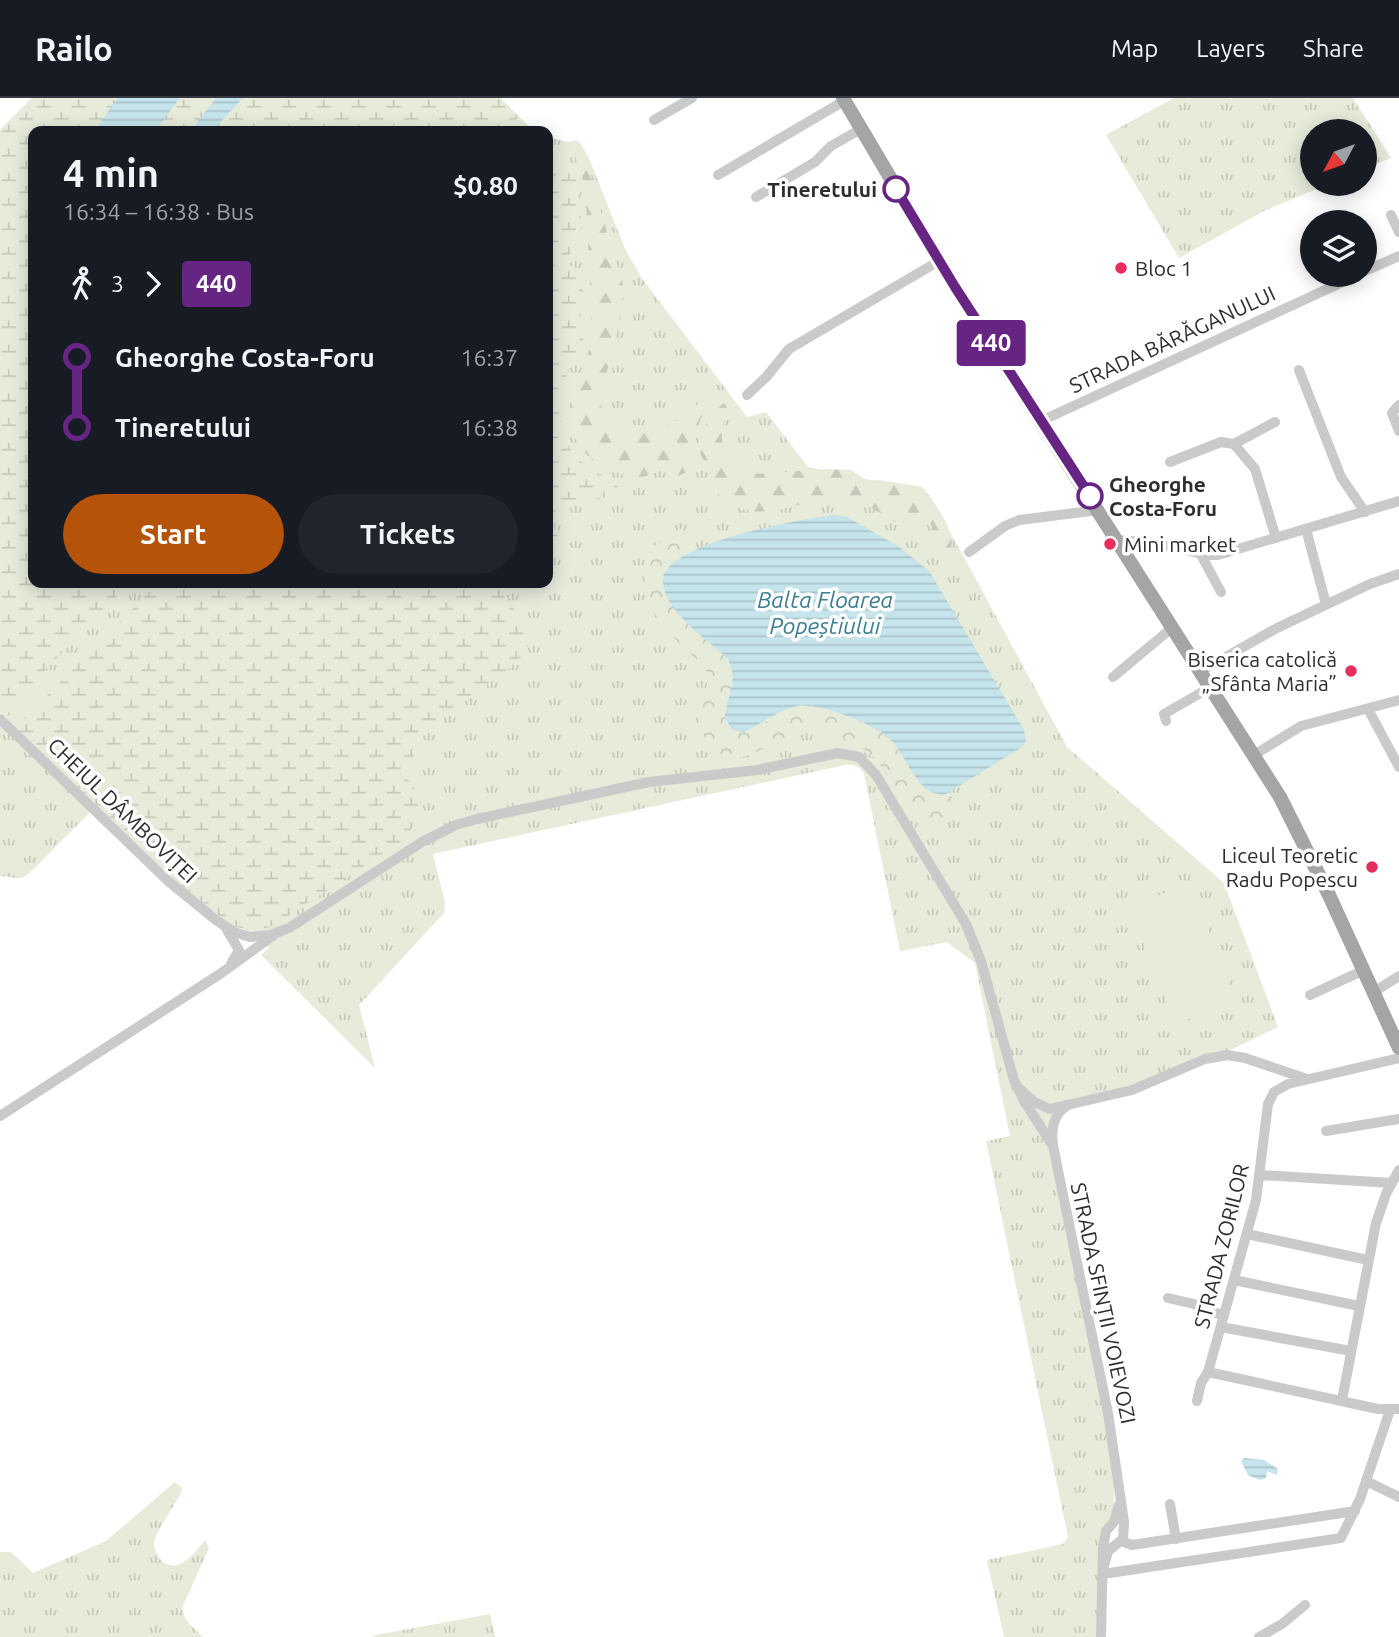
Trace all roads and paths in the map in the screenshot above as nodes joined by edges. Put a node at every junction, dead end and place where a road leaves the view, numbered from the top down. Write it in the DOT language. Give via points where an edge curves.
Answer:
graph roads {
  1 [pos="692,98"];
  2 [pos="844,99"];
  3 [pos="654,120"];
  4 [pos="861,129"];
  5 [pos="718,175"];
  6 [pos="756,197"];
  7 [pos="1391,215"];
  8 [pos="1399,232"];
  9 [pos="1399,256"];
  10 [pos="939,261"];
  11 [pos="1377,266"];
  12 [pos="1332,287"];
  13 [pos="1299,370"];
  14 [pos="747,394"];
  15 [pos="1399,405"];
  16 [pos="1041,421"];
  17 [pos="1275,422"];
  18 [pos="1399,431"];
  19 [pos="1234,444"];
  20 [pos="1170,462"];
  21 [pos="1399,501"];
  22 [pos="1099,510"];
  23 [pos="1365,512"];
  24 [pos="1306,529"];
  25 [pos="1276,538"];
  26 [pos="1118,540"];
  27 [pos="969,552"];
  28 [pos="1200,553"];
  29 [pos="1399,574"];
  30 [pos="1221,592"];
  31 [pos="1326,604"];
  32 [pos="1173,627"];
  33 [pos="1201,671"];
  34 [pos="1113,677"];
  35 [pos="1211,687"];
  36 [pos="1399,700"];
  37 [pos="1368,709"];
  38 [pos="0,719"];
  39 [pos="1167,721"];
  40 [pos="1254,755"];
  41 [pos="1399,767"];
  42 [pos="245,945"];
  43 [pos="1364,970"];
  44 [pos="1399,976"];
  45 [pos="1374,992"];
  46 [pos="1310,995"];
  47 [pos="1399,1048"];
  48 [pos="1399,1058"];
  49 [pos="1307,1079"];
  50 [pos="1017,1086"];
  51 [pos="1051,1115"];
  52 [pos="0,1116"];
  53 [pos="1399,1119"];
  54 [pos="1040,1124"];
  55 [pos="1326,1131"];
  56 [pos="1053,1146"];
  57 [pos="1399,1170"];
  58 [pos="1260,1175"];
  59 [pos="1392,1183"];
  60 [pos="1247,1234"];
  61 [pos="1368,1260"];
  62 [pos="1234,1280"];
  63 [pos="1168,1298"];
  64 [pos="1359,1306"];
  65 [pos="1223,1322"];
  66 [pos="1351,1351"];
  67 [pos="1208,1372"];
  68 [pos="1342,1400"];
  69 [pos="1197,1401"];
  70 [pos="1394,1409"];
  71 [pos="1366,1481"];
  72 [pos="1121,1491"];
  73 [pos="1399,1497"];
  74 [pos="1170,1504"];
  75 [pos="1355,1511"];
  76 [pos="1111,1526"];
  77 [pos="1105,1536"];
  78 [pos="1175,1539"];
  79 [pos="1120,1540"];
  80 [pos="1103,1572"];
  81 [pos="1305,1605"];
  82 [pos="1101,1637"];
  83 [pos="1259,1637"];
  1 -- 3 [label="street"];
  2 -- 4 [label="main road"];
  2 -- 5 [label="street"];
  4 -- 6 [label="street"];
  4 -- 10 [label="main road"];
  7 -- 8 [label="street"];
  9 -- 11 [label="street"];
  10 -- 14 [label="street" via="789,349"];
  10 -- 16 [label="main road"];
  12 -- 16 [label="street, STRADA BĂRĂGANULUI"];
  13 -- 23 [label="street" via="1341,477"];
  15 -- 18 [label="street" via="1392,413"];
  16 -- 22 [label="main road"];
  17 -- 19 [label="street"];
  19 -- 20 [label="street" via="1221,442"];
  19 -- 25 [label="street" via="1255,469"];
  21 -- 23 [label="street"];
  22 -- 26 [label="main road"];
  22 -- 27 [label="street" via="1019,520"];
  23 -- 24 [label="street"];
  24 -- 25 [label="street"];
  24 -- 31 [label="street"];
  25 -- 28 [label="street" via="1225,554"];
  26 -- 28 [label="street"];
  26 -- 32 [label="main road"];
  28 -- 30 [label="street"];
  29 -- 31 [label="street"];
  31 -- 33 [label="street"];
  32 -- 33 [label="main road"];
  32 -- 34 [label="street"];
  33 -- 35 [label="main road"];
  35 -- 39 [label="street" via="1164,714"];
  35 -- 40 [label="main road"];
  36 -- 37 [label="street"];
  37 -- 40 [label="street" via="1301,726"];
  37 -- 41 [label="street"];
  38 -- 42 [label="street, CHEIUL DÂMBOVIȚEI" via="168,881"];
  40 -- 43 [label="main road" via="1297,829"];
  42 -- 50 [label="street" via="298,924 422,842 465,822 649,782 757,770 849,753 872,769 966,924"];
  42 -- 52 [label="street" via="226,970"];
  43 -- 45 [label="main road"];
  43 -- 46 [label="street"];
  44 -- 45 [label="street"];
  45 -- 47 [label="main road"];
  48 -- 49 [label="street, STRADA ZORILOR"];
  49 -- 51 [label="street" via="1245,1058 1221,1055 1132,1090 1068,1105"];
  49 -- 58 [label="street, STRADA ZORILOR" via="1282,1086 1269,1100"];
  50 -- 51 [label="street"];
  50 -- 54 [label="street"];
  51 -- 54 [label="street" via="1049,1126"];
  51 -- 54 [label="street" via="1042,1110"];
  51 -- 56 [label="street, STRADA SFINȚII VOIEVOZI"];
  53 -- 55 [label="street"];
  54 -- 56 [label="street"];
  56 -- 72 [label="street, STRADA SFINȚII VOIEVOZI"];
  57 -- 59 [label="street"];
  58 -- 59 [label="street"];
  58 -- 60 [label="street, STRADA ZORILOR"];
  59 -- 61 [label="street" via="1378,1214"];
  60 -- 61 [label="street"];
  60 -- 62 [label="street, STRADA ZORILOR"];
  61 -- 64 [label="street"];
  62 -- 64 [label="street"];
  62 -- 65 [label="street, STRADA ZORILOR"];
  63 -- 65 [label="street" via="1202,1307"];
  64 -- 66 [label="street"];
  65 -- 66 [label="street"];
  65 -- 67 [label="street, STRADA ZORILOR"];
  66 -- 68 [label="street"];
  67 -- 68 [label="street"];
  67 -- 69 [label="street, STRADA ZORILOR"];
  68 -- 70 [label="street"];
  70 -- 71 [label="street"];
  71 -- 73 [label="street"];
  71 -- 75 [label="street"];
  72 -- 76 [label="street, STRADA SFINȚII VOIEVOZI"];
  72 -- 79 [label="street, STRADA SFINȚII VOIEVOZI"];
  74 -- 78 [label="street"];
  75 -- 78 [label="street"];
  75 -- 80 [label="street" via="1341,1538"];
  76 -- 77 [label="street"];
  76 -- 79 [label="street" via="1119,1527"];
  77 -- 79 [label="street" via="1110,1543"];
  77 -- 80 [label="street"];
  78 -- 79 [label="street" via="1132,1545"];
  79 -- 80 [label="street" via="1106,1555"];
  80 -- 82 [label="street"];
  81 -- 83 [label="street"];
}
